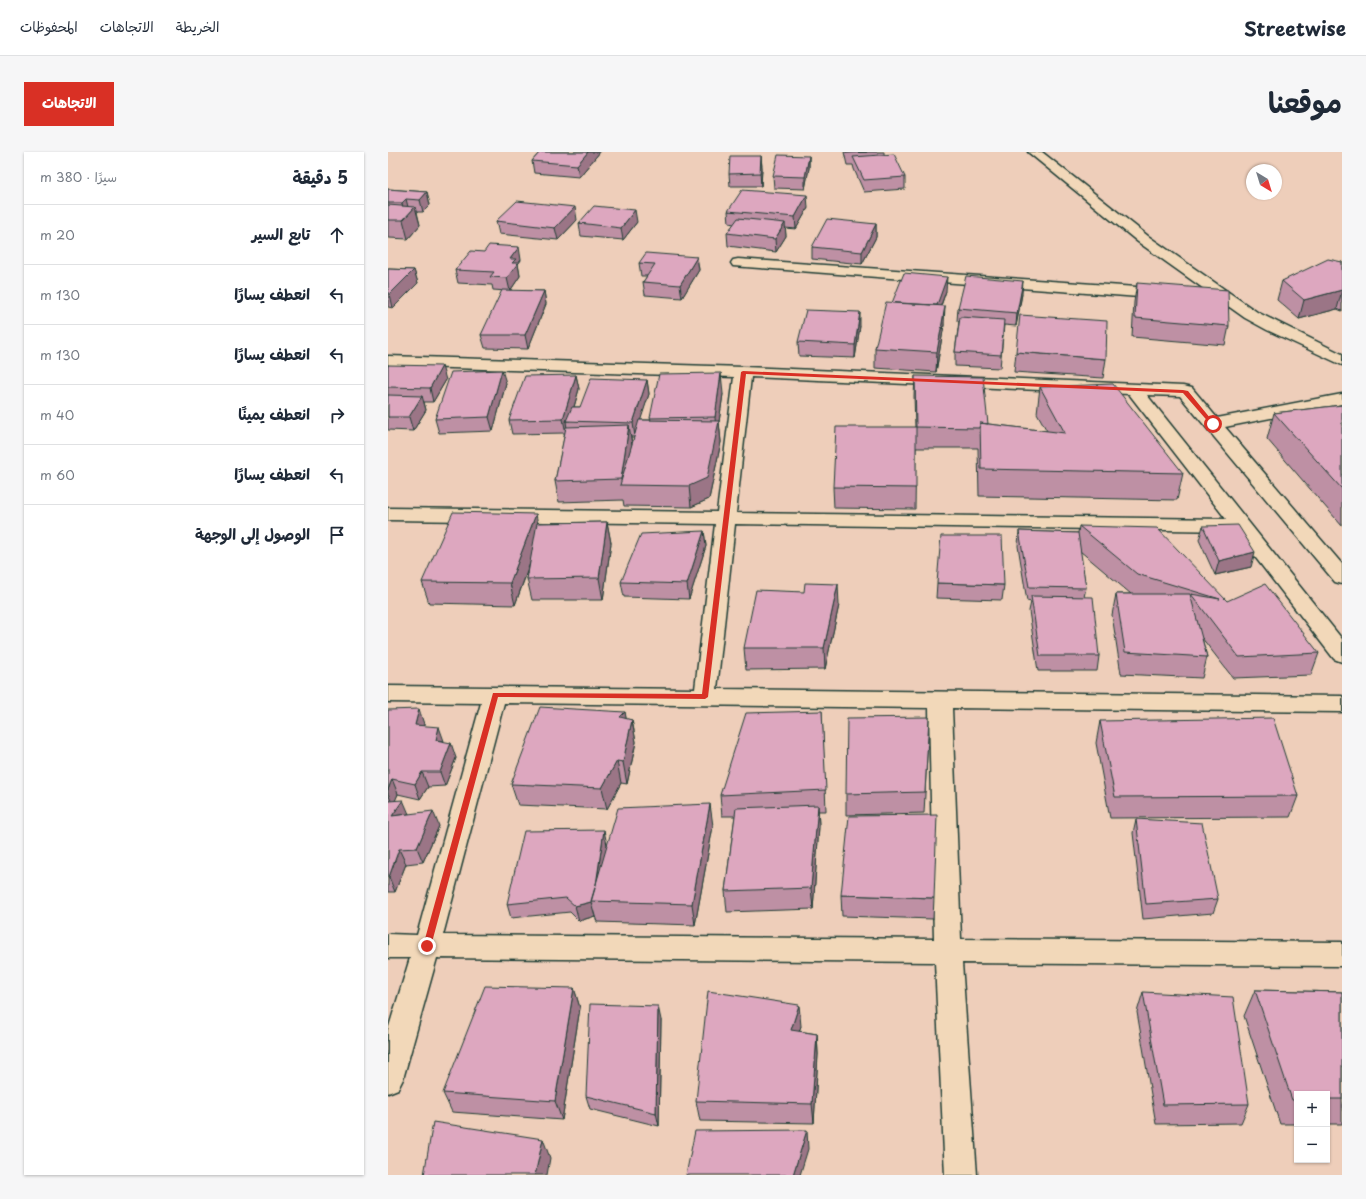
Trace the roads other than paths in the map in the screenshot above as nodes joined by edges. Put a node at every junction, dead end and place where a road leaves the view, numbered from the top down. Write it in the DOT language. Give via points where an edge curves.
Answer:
graph roads {
  1 [pos="1034,152"];
  2 [pos="738,263"];
  3 [pos="1181,295"];
  4 [pos="1196,296"];
  5 [pos="1228,299"];
  6 [pos="1342,360"];
  7 [pos="388,361"];
  8 [pos="743,372"];
  9 [pos="1134,389"];
  10 [pos="1342,399"];
  11 [pos="1213,424"];
  12 [pos="388,514"];
  13 [pos="726,518"];
  14 [pos="1241,525"];
  15 [pos="1342,577"];
  16 [pos="1342,654"];
  17 [pos="388,694"];
  18 [pos="495,695"];
  19 [pos="705,697"];
  20 [pos="940,699"];
  21 [pos="1342,704"];
  22 [pos="388,946"];
  23 [pos="427,946"];
  24 [pos="948,950"];
  25 [pos="1342,954"];
  26 [pos="388,1078"];
  27 [pos="961,1175"];
  1 -- 5 [label="street" via="1143,239"];
  2 -- 3 [label="street"];
  4 -- 5 [label="street"];
  5 -- 6 [label="street" via="1268,325"];
  7 -- 8 [label="street"];
  8 -- 9 [label="street"];
  8 -- 13 [label="street"];
  9 -- 11 [label="street" via="1186,392"];
  9 -- 14 [label="street"];
  10 -- 11 [label="street"];
  11 -- 15 [label="street"];
  12 -- 13 [label="street"];
  13 -- 14 [label="street"];
  13 -- 19 [label="street"];
  14 -- 16 [label="street"];
  17 -- 18 [label="street"];
  18 -- 19 [label="street"];
  18 -- 23 [label="street"];
  19 -- 20 [label="street"];
  20 -- 21 [label="street"];
  20 -- 24 [label="street"];
  22 -- 23 [label="street"];
  23 -- 24 [label="street"];
  23 -- 26 [label="street"];
  24 -- 25 [label="street"];
  24 -- 27 [label="street"];
}
